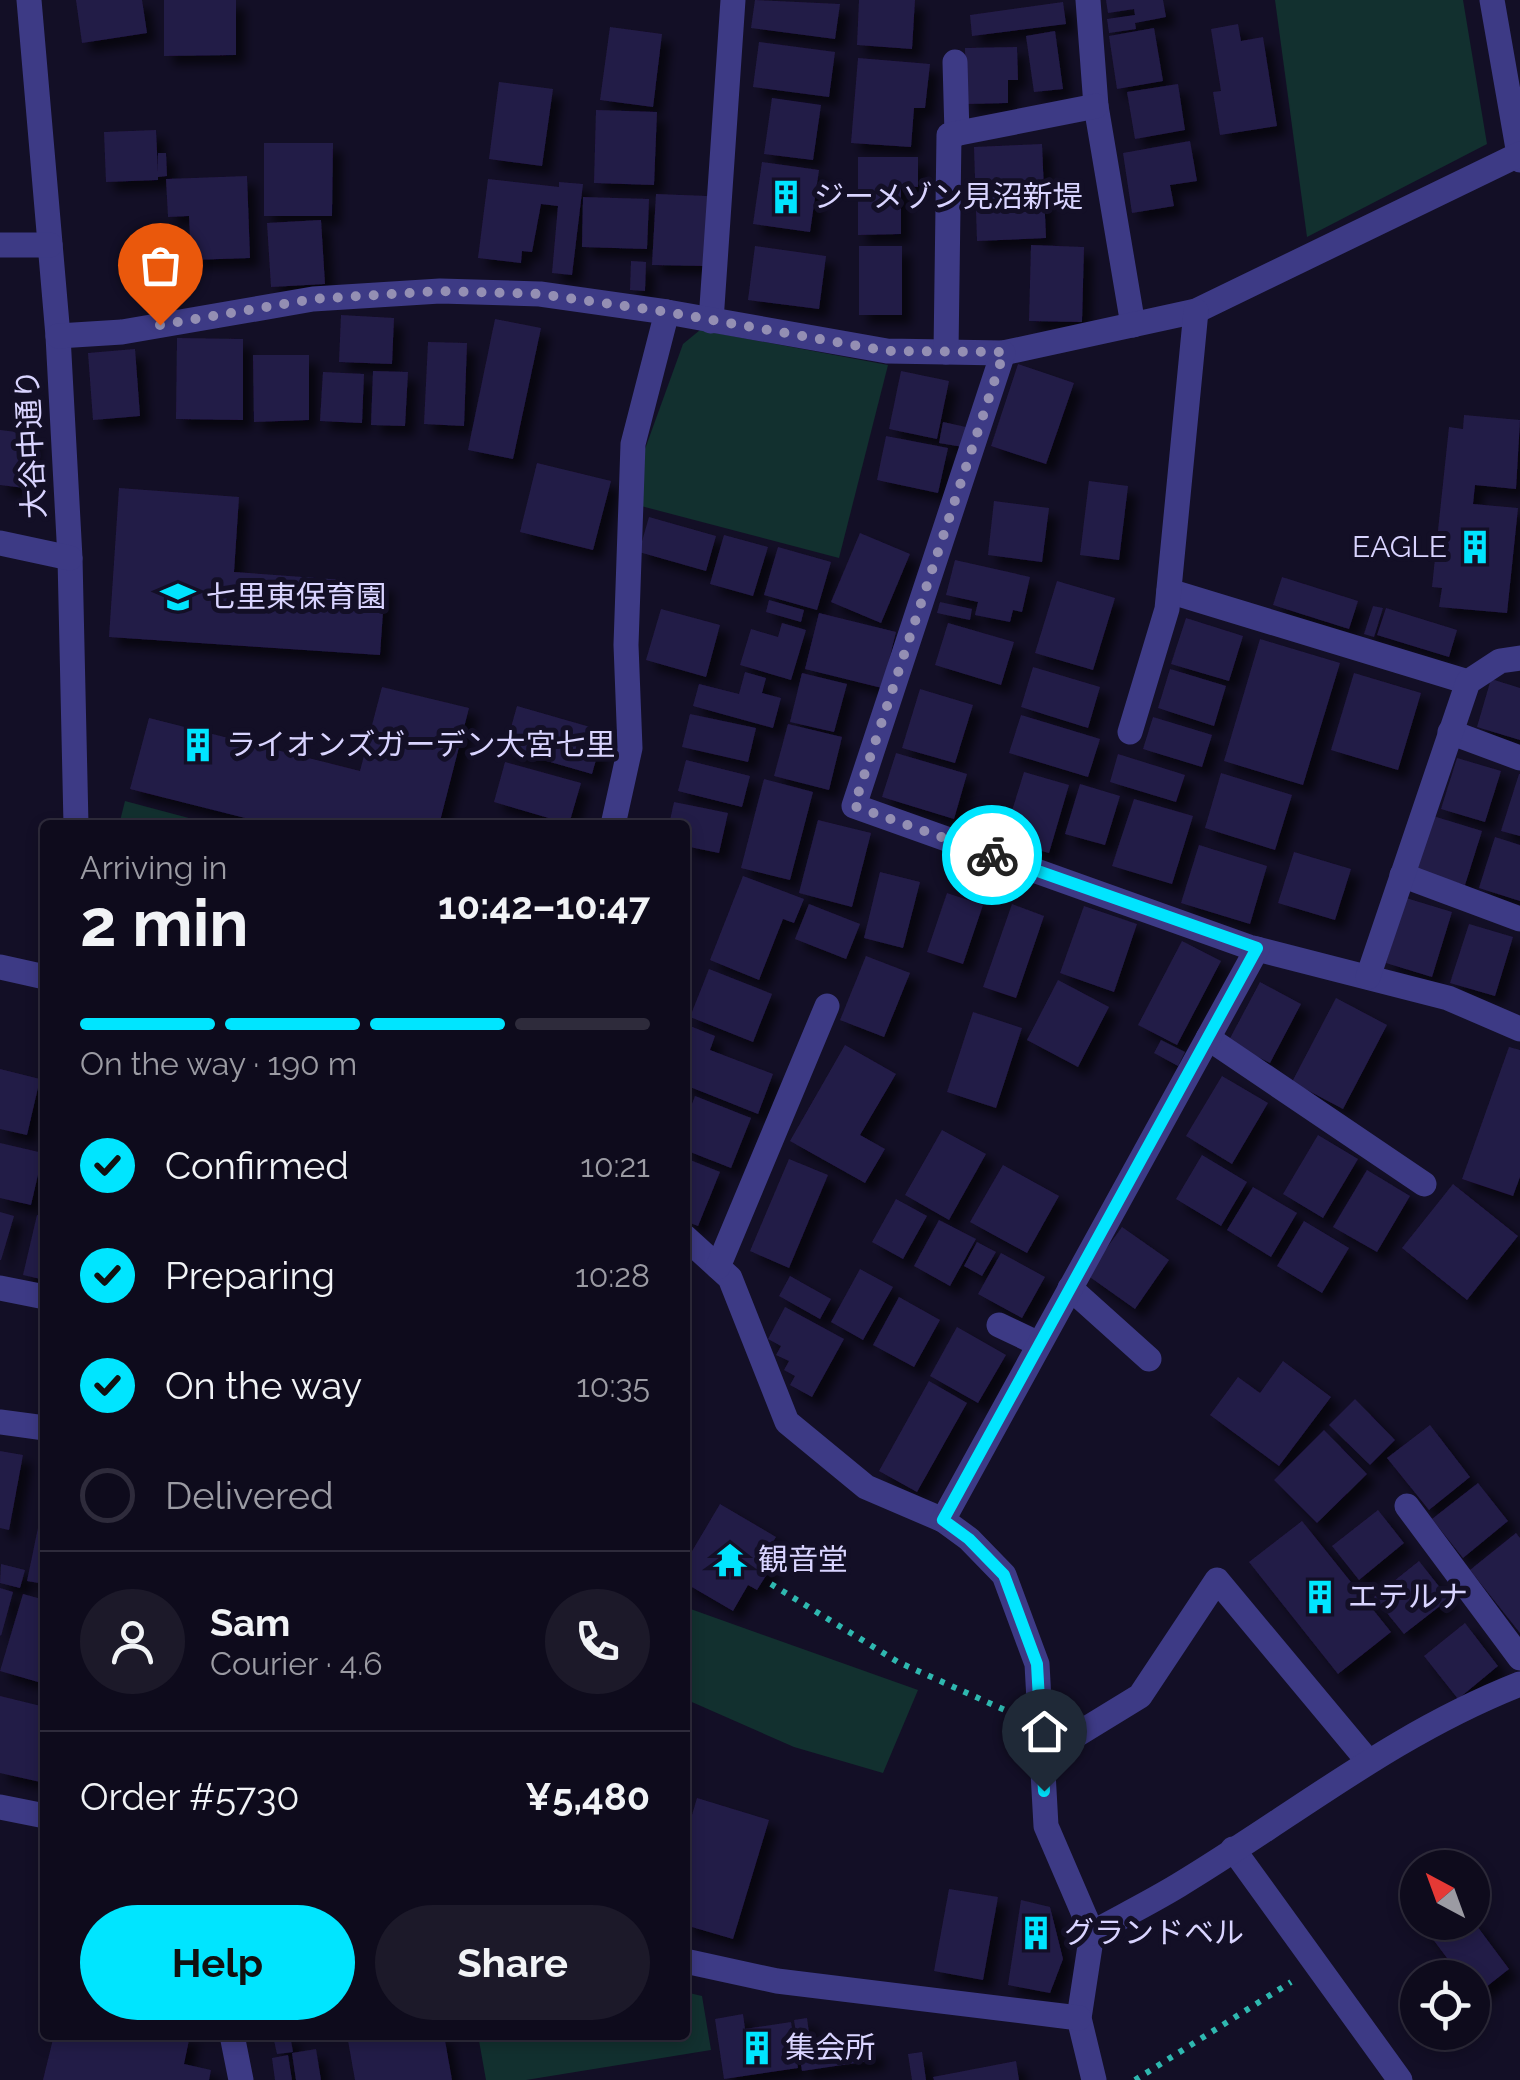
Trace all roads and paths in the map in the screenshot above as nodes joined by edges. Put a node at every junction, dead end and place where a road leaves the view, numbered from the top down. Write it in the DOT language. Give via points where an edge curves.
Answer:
graph roads {
  1 [pos="29,0"];
  2 [pos="733,0"];
  3 [pos="1088,0"];
  4 [pos="1492,0"];
  5 [pos="955,62"];
  6 [pos="1096,106"];
  7 [pos="957,134"];
  8 [pos="1520,156"];
  9 [pos="0,245"];
  10 [pos="50,245"];
  11 [pos="1196,311"];
  12 [pos="667,312"];
  13 [pos="711,321"];
  14 [pos="1133,324"];
  15 [pos="58,336"];
  16 [pos="946,352"];
  17 [pos="1004,352"];
  18 [pos="0,543"];
  19 [pos="70,558"];
  20 [pos="1170,591"];
  21 [pos="1520,658"];
  22 [pos="1468,682"];
  23 [pos="1130,732"];
  24 [pos="1450,732"];
  25 [pos="1520,758"];
  26 [pos="76,820"];
  27 [pos="614,820"];
  28 [pos="1402,875"];
  29 [pos="1520,919"];
  30 [pos="1257,948"];
  31 [pos="0,967"];
  32 [pos="40,975"];
  33 [pos="1368,978"];
  34 [pos="827,1006"];
  35 [pos="1520,1028"];
  36 [pos="1208,1038"];
  37 [pos="1424,1184"];
  38 [pos="690,1241"];
  39 [pos="718,1266"];
  40 [pos="0,1288"];
  41 [pos="1070,1288"];
  42 [pos="40,1295"];
  43 [pos="999,1325"];
  44 [pos="1039,1344"];
  45 [pos="1149,1360"];
  46 [pos="0,1422"];
  47 [pos="40,1427"];
  48 [pos="1407,1506"];
  49 [pos="943,1520"];
  50 [pos="771,1584"];
  51 [pos="1520,1658"];
  52 [pos="1520,1684"];
  53 [pos="1040,1726"];
  54 [pos="1042,1756"];
  55 [pos="1368,1761"];
  56 [pos="0,1807"];
  57 [pos="40,1815"];
  58 [pos="1233,1849"];
  59 [pos="1092,1933"];
  60 [pos="690,1963"];
  61 [pos="1316,1965"];
  62 [pos="1079,2018"];
  63 [pos="233,2040"];
  64 [pos="241,2080"];
  65 [pos="1094,2080"];
  66 [pos="1136,2080"];
  67 [pos="1400,2080"];
  1 -- 10 [label="street, 大谷中通り"];
  2 -- 13 [label="street"];
  3 -- 6 [label="street"];
  4 -- 8 [label="street"];
  5 -- 7 [label="street"];
  6 -- 7 [label="street"];
  6 -- 14 [label="street"];
  7 -- 16 [label="street" via="949,135"];
  8 -- 11 [label="street"];
  9 -- 10 [label="street"];
  10 -- 15 [label="street, 大谷中通り"];
  11 -- 14 [label="street"];
  11 -- 20 [label="street"];
  12 -- 13 [label="street"];
  12 -- 15 [label="street" via="540,294 440,291 313,299 122,332"];
  12 -- 27 [label="street" via="633,444 626,646 630,748"];
  13 -- 16 [label="street" via="887,351"];
  14 -- 17 [label="street"];
  15 -- 19 [label="street, 大谷中通り"];
  16 -- 17 [label="street"];
  17 -- 30 [label="street" via="854,806"];
  18 -- 19 [label="street"];
  19 -- 26 [label="street, 大谷中通り"];
  20 -- 22 [label="street"];
  20 -- 23 [label="street"];
  21 -- 22 [label="street" via="1500,661"];
  22 -- 24 [label="street"];
  24 -- 25 [label="street"];
  24 -- 28 [label="street"];
  28 -- 29 [label="street"];
  28 -- 33 [label="street"];
  30 -- 33 [label="street"];
  30 -- 36 [label="street"];
  31 -- 32 [label="street"];
  33 -- 35 [label="street" via="1448,998"];
  34 -- 39 [label="street"];
  36 -- 37 [label="street"];
  36 -- 41 [label="street"];
  38 -- 39 [label="street"];
  39 -- 49 [label="street" via="730,1278 788,1422 866,1487"];
  40 -- 42 [label="street"];
  41 -- 44 [label="street"];
  41 -- 45 [label="street"];
  43 -- 44 [label="street"];
  44 -- 49 [label="street"];
  46 -- 47 [label="street"];
  48 -- 51 [label="street"];
  49 -- 53 [label="street" via="1004,1575 1037,1664"];
  50 -- 53 [label="path" via="898,1662"];
  52 -- 55 [label="street" via="1461,1707"];
  53 -- 54 [label="street"];
  54 -- 55 [label="street" via="1140,1696 1217,1580"];
  54 -- 59 [label="street" via="1046,1826"];
  55 -- 58 [label="street"];
  56 -- 57 [label="street"];
  58 -- 59 [label="street"];
  58 -- 61 [label="street"];
  59 -- 62 [label="street"];
  60 -- 62 [label="street" via="778,1981"];
  61 -- 66 [label="path"];
  61 -- 67 [label="street"];
  62 -- 65 [label="street"];
  63 -- 64 [label="street"];
}
